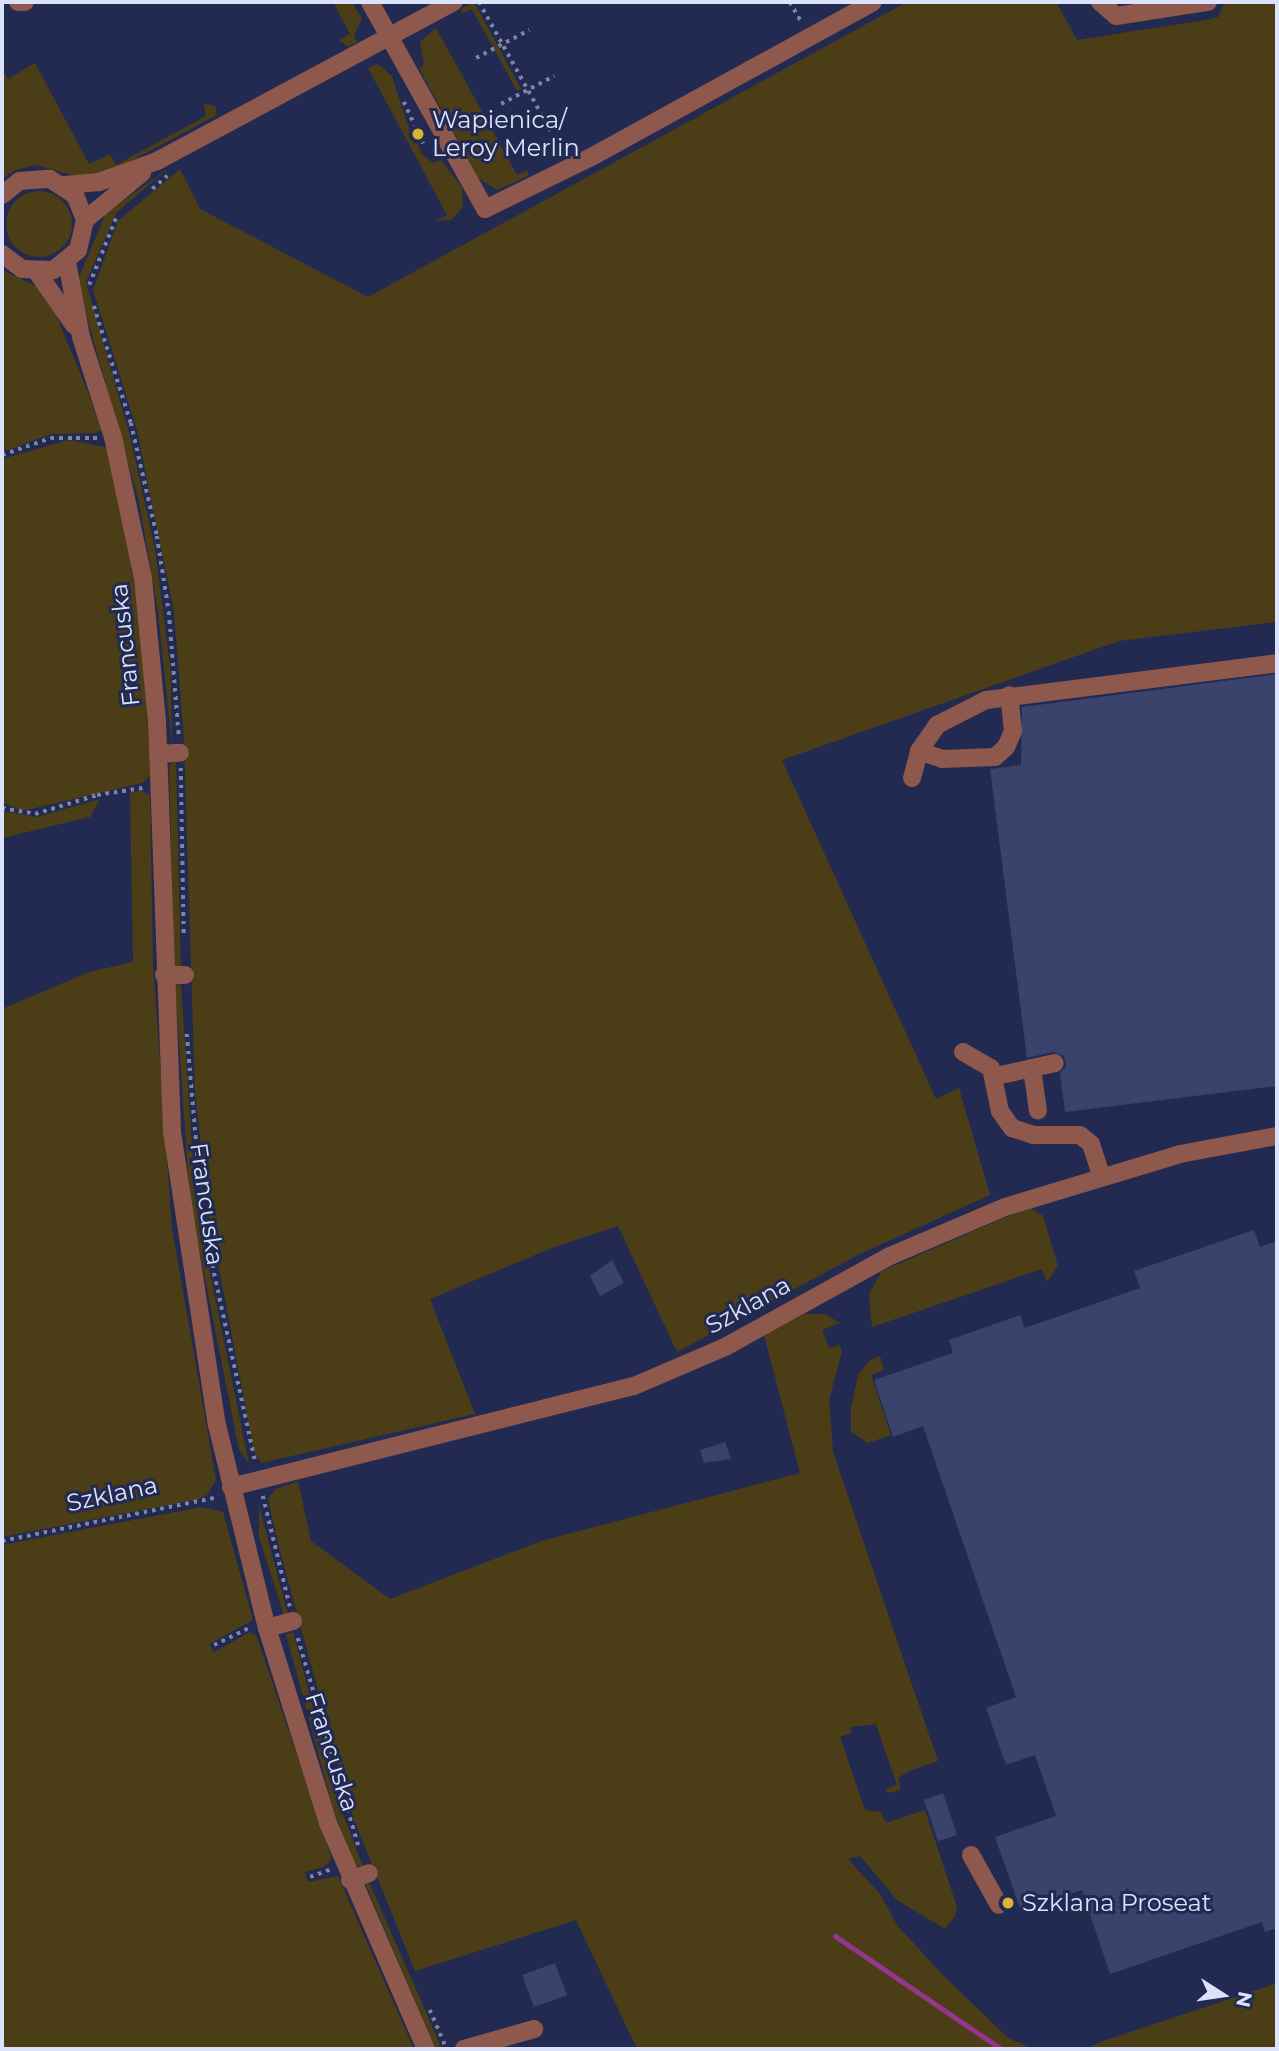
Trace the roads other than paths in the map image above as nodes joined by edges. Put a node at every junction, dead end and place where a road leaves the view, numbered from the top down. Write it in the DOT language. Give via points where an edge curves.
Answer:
graph roads {
  1 [pos="18,2"];
  2 [pos="25,2"];
  3 [pos="370,2"];
  4 [pos="454,2"];
  5 [pos="873,2"];
  6 [pos="1100,2"];
  7 [pos="1208,2"];
  8 [pos="388,37"];
  9 [pos="157,161"];
  10 [pos="65,186"];
  11 [pos="2,195"];
  12 [pos="85,220"];
  13 [pos="2,254"];
  14 [pos="67,262"];
  15 [pos="37,272"];
  16 [pos="81,337"];
  17 [pos="1277,663"];
  18 [pos="1009,695"];
  19 [pos="919,751"];
  20 [pos="180,752"];
  21 [pos="158,754"];
  22 [pos="912,778"];
  23 [pos="164,975"];
  24 [pos="185,975"];
  25 [pos="963,1052"];
  26 [pos="1055,1063"];
  27 [pos="1032,1068"];
  28 [pos="996,1076"];
  29 [pos="1038,1111"];
  30 [pos="1277,1136"];
  31 [pos="1101,1175"];
  32 [pos="232,1490"];
  33 [pos="293,1621"];
  34 [pos="267,1625"];
  35 [pos="971,1855"];
  36 [pos="347,1872"];
  37 [pos="369,1873"];
  38 [pos="999,1905"];
  39 [pos="534,2029"];
  40 [pos="426,2049"];
  41 [pos="464,2049"];
  1 -- 2 [label="street"];
  3 -- 8 [label="street"];
  4 -- 8 [label="street"];
  5 -- 8 [label="street" via="485,209"];
  6 -- 7 [label="street" via="1116,16"];
  8 -- 9 [label="street"];
  9 -- 10 [label="street" via="99,182"];
  9 -- 12 [label="street"];
  10 -- 11 [label="street" via="34,177 19,181"];
  10 -- 12 [label="street" via="82,206"];
  12 -- 14 [label="street" via="81,243"];
  13 -- 15 [label="street" via="22,269"];
  14 -- 15 [label="street"];
  14 -- 16 [label="street, Francuska"];
  15 -- 16 [label="street, Francuska"];
  16 -- 21 [label="street, Francuska" via="113,437 143,578"];
  17 -- 18 [label="street"];
  18 -- 19 [label="street" via="958,711 937,725"];
  18 -- 19 [label="street" via="1013,731 995,757 942,759"];
  19 -- 22 [label="street"];
  20 -- 21 [label="street"];
  21 -- 23 [label="street, Francuska"];
  23 -- 24 [label="street"];
  23 -- 32 [label="street, Francuska" via="172,1132 183,1222"];
  25 -- 28 [label="street" via="986,1064"];
  26 -- 27 [label="street"];
  27 -- 28 [label="street"];
  27 -- 29 [label="street"];
  28 -- 31 [label="street" via="1000,1111 1012,1128 1034,1135 1080,1135 1094,1150"];
  30 -- 31 [label="street, Szklana"];
  31 -- 32 [label="street, Szklana" via="940,1233 841,1280 725,1347 634,1386"];
  32 -- 34 [label="street, Francuska"];
  33 -- 34 [label="street"];
  34 -- 36 [label="street, Francuska"];
  35 -- 38 [label="street"];
  36 -- 37 [label="street"];
  36 -- 40 [label="street, Francuska"];
  39 -- 41 [label="street"];
}
